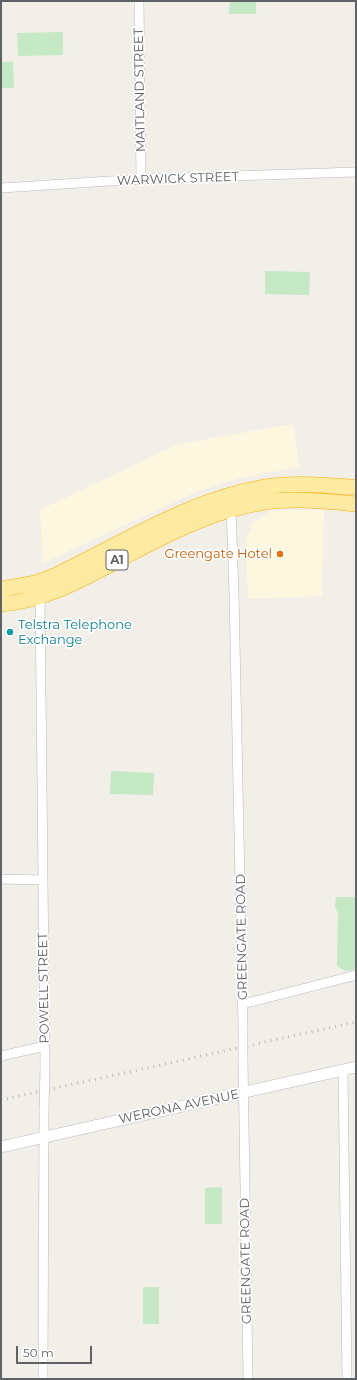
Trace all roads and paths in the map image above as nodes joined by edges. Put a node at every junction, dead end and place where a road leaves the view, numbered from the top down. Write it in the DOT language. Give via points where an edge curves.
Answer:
graph roads {
  1 [pos="139,1"];
  2 [pos="356,172"];
  3 [pos="141,179"];
  4 [pos="1,188"];
  5 [pos="356,488"];
  6 [pos="230,502"];
  7 [pos="356,504"];
  8 [pos="1,589"];
  9 [pos="40,597"];
  10 [pos="1,604"];
  11 [pos="1,879"];
  12 [pos="43,880"];
  13 [pos="356,975"];
  14 [pos="243,1004"];
  15 [pos="45,1046"];
  16 [pos="1,1056"];
  17 [pos="356,1067"];
  18 [pos="343,1070"];
  19 [pos="243,1093"];
  20 [pos="44,1137"];
  21 [pos="1,1147"];
  22 [pos="43,1379"];
  23 [pos="248,1379"];
  24 [pos="347,1379"];
  1 -- 3 [label="street, MAITLAND STREET"];
  2 -- 3 [label="street, WARWICK STREET"];
  3 -- 4 [label="street, WARWICK STREET"];
  5 -- 6 [label="highway, A1" via="299,484 266,487"];
  6 -- 7 [label="highway, A1" via="298,500"];
  6 -- 8 [label="highway, A1" via="172,518 36,583"];
  6 -- 9 [label="highway, A1" via="183,528"];
  6 -- 14 [label="street, GREENGATE ROAD"];
  9 -- 10 [label="highway, A1"];
  9 -- 12 [label="street, POWELL STREET"];
  11 -- 12 [label="street"];
  12 -- 15 [label="street, POWELL STREET"];
  13 -- 14 [label="street"];
  14 -- 19 [label="street, GREENGATE ROAD, bridge"];
  15 -- 16 [label="street"];
  15 -- 20 [label="street, POWELL STREET, bridge"];
  17 -- 18 [label="street, WERONA AVENUE"];
  18 -- 19 [label="street, WERONA AVENUE"];
  18 -- 24 [label="street"];
  19 -- 20 [label="street, WERONA AVENUE"];
  19 -- 23 [label="street, GREENGATE ROAD"];
  20 -- 21 [label="street, WERONA AVENUE"];
  20 -- 22 [label="street, POWELL STREET"];
}
